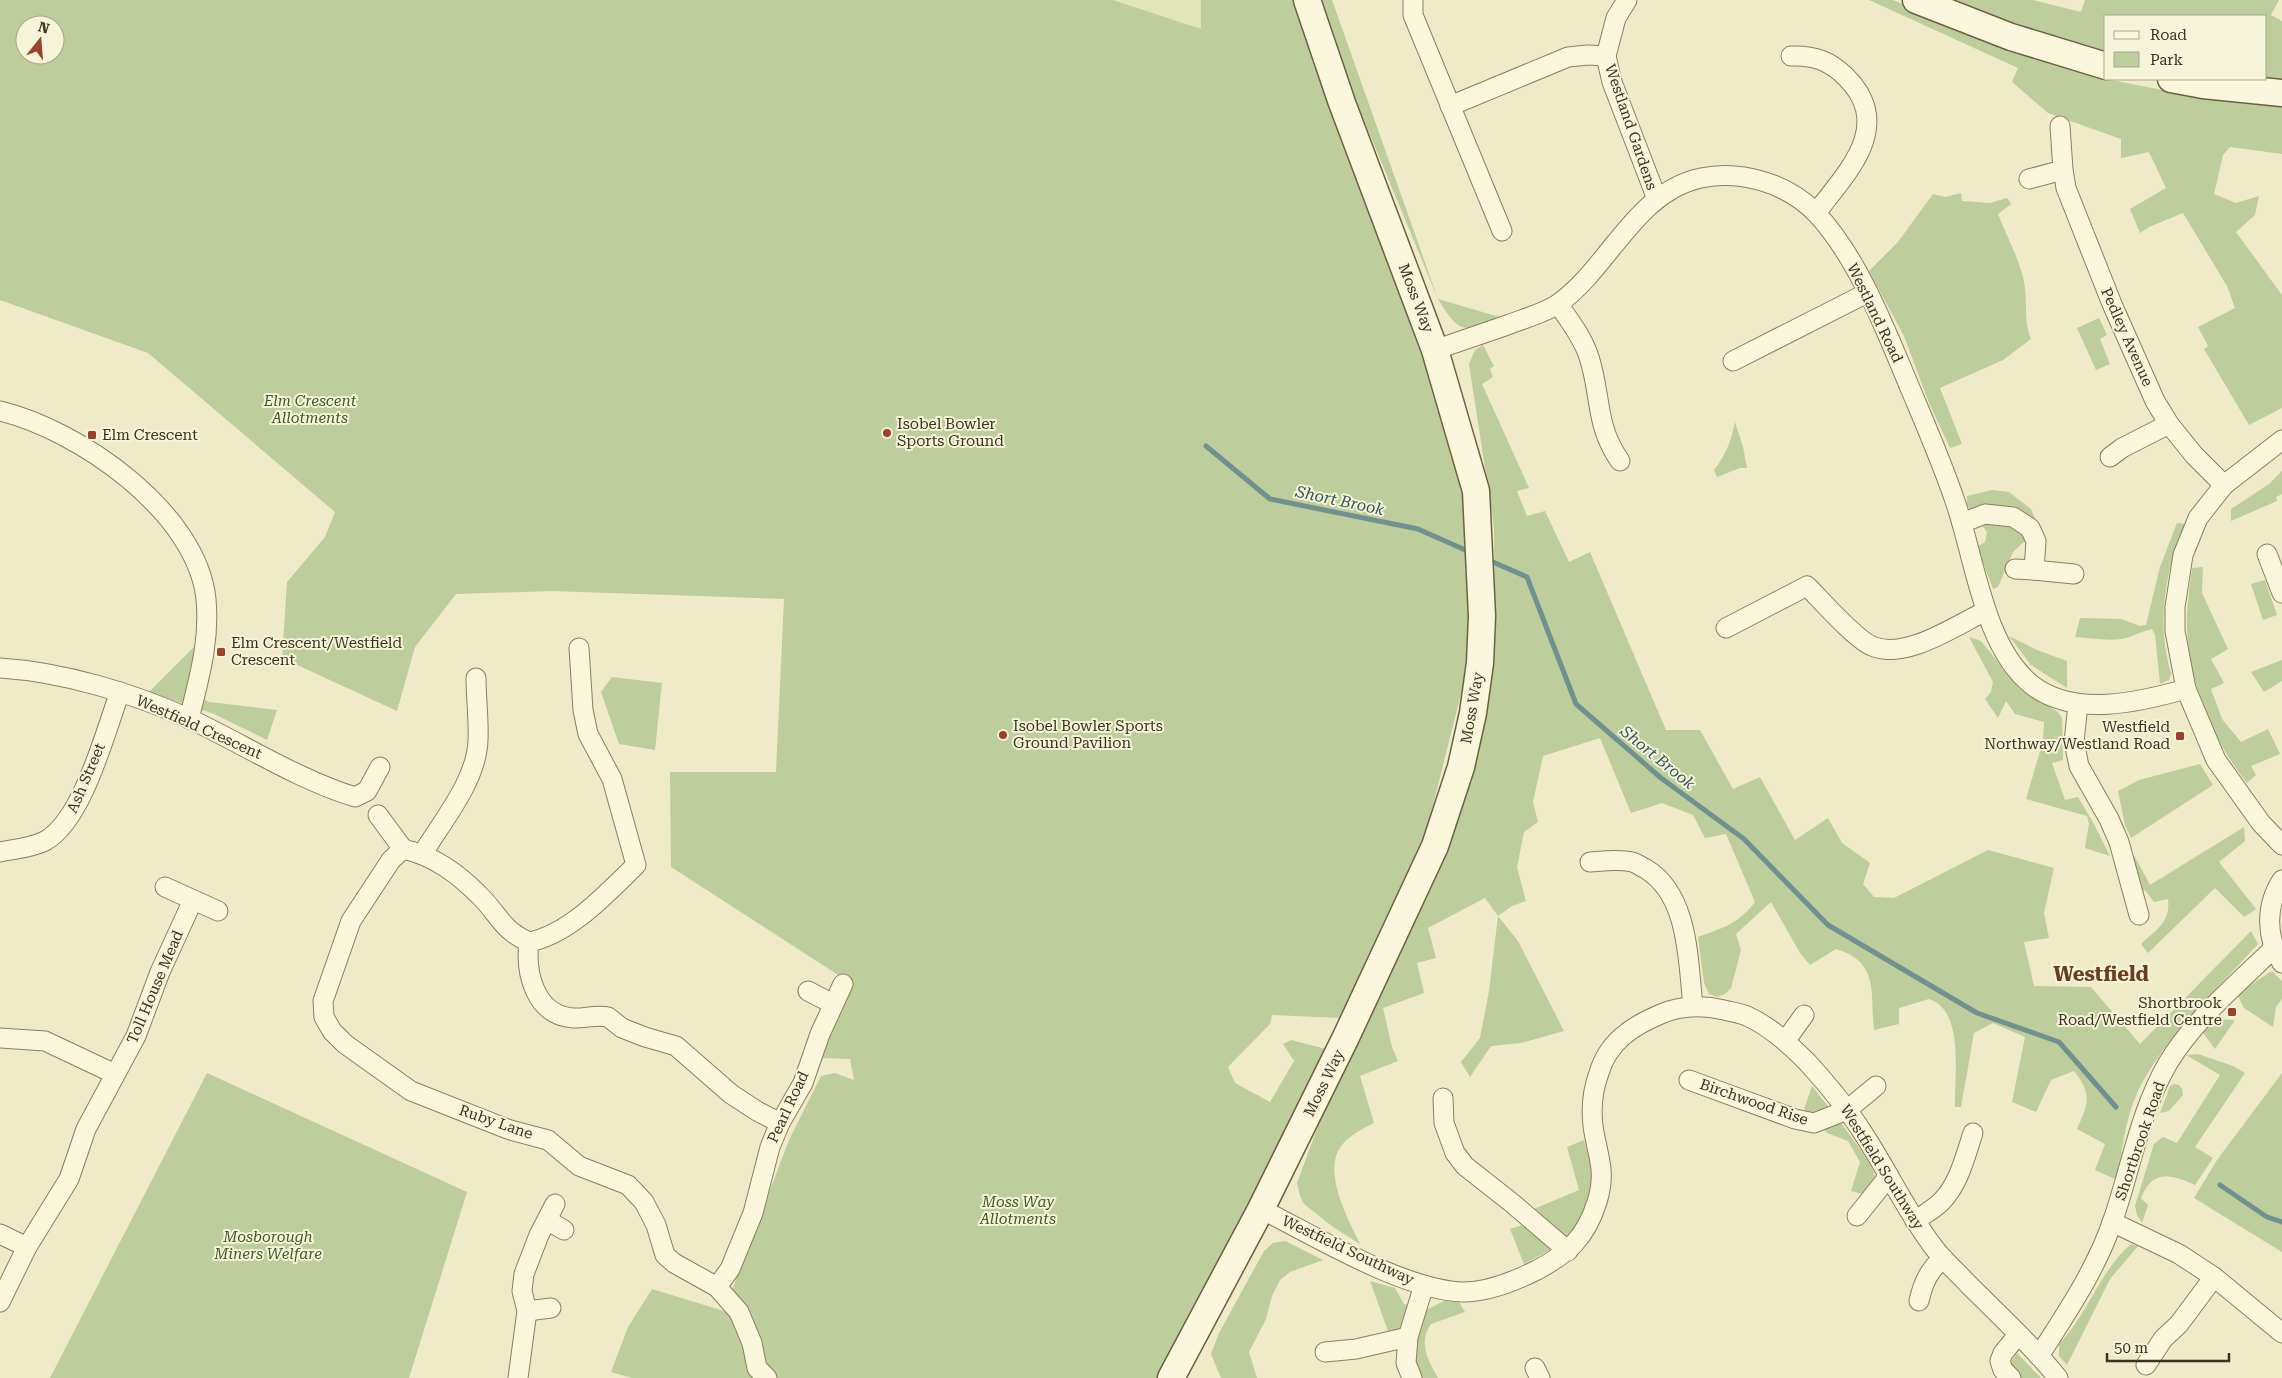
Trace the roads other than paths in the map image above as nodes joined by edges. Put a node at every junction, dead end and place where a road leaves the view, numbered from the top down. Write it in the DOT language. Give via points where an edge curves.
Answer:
graph roads {
  1 [pos="1307,0"];
  2 [pos="1413,0"];
  3 [pos="1627,0"];
  4 [pos="1916,0"];
  5 [pos="1606,56"];
  6 [pos="1792,56"];
  7 [pos="2104,65"];
  8 [pos="2176,80"];
  9 [pos="2282,92"];
  10 [pos="1450,106"];
  11 [pos="2060,126"];
  12 [pos="2063,170"];
  13 [pos="2029,179"];
  14 [pos="1657,199"];
  15 [pos="1816,213"];
  16 [pos="1502,231"];
  17 [pos="1867,292"];
  18 [pos="1558,304"];
  19 [pos="1435,350"];
  20 [pos="1733,361"];
  21 [pos="0,411"];
  22 [pos="2169,424"];
  23 [pos="2282,440"];
  24 [pos="2119,456"];
  25 [pos="1620,461"];
  26 [pos="2224,485"];
  27 [pos="1962,524"];
  28 [pos="2267,554"];
  29 [pos="2015,569"];
  30 [pos="2034,570"];
  31 [pos="2074,574"];
  32 [pos="2282,592"];
  33 [pos="1986,611"];
  34 [pos="1726,628"];
  35 [pos="579,648"];
  36 [pos="0,668"];
  37 [pos="476,678"];
  38 [pos="2186,689"];
  39 [pos="120,692"];
  40 [pos="2078,704"];
  41 [pos="189,719"];
  42 [pos="380,767"];
  43 [pos="370,806"];
  44 [pos="2282,844"];
  45 [pos="403,849"];
  46 [pos="0,852"];
  47 [pos="423,853"];
  48 [pos="1590,862"];
  49 [pos="2282,880"];
  50 [pos="165,887"];
  51 [pos="193,900"];
  52 [pos="218,911"];
  53 [pos="2139,915"];
  54 [pos="529,942"];
  55 [pos="2278,956"];
  56 [pos="843,984"];
  57 [pos="808,991"];
  58 [pos="834,1004"];
  59 [pos="1693,1006"];
  60 [pos="1804,1015"];
  61 [pos="0,1038"];
  62 [pos="1786,1040"];
  63 [pos="115,1074"];
  64 [pos="1689,1080"];
  65 [pos="1876,1086"];
  66 [pos="1444,1098"];
  67 [pos="1847,1110"];
  68 [pos="780,1123"];
  69 [pos="1973,1133"];
  70 [pos="1888,1176"];
  71 [pos="1261,1209"];
  72 [pos="1857,1216"];
  73 [pos="1915,1220"];
  74 [pos="2112,1222"];
  75 [pos="564,1230"];
  76 [pos="0,1234"];
  77 [pos="27,1248"];
  78 [pos="1568,1251"];
  79 [pos="1943,1258"];
  80 [pos="2214,1277"];
  81 [pos="1424,1285"];
  82 [pos="717,1287"];
  83 [pos="1919,1301"];
  84 [pos="0,1302"];
  85 [pos="551,1308"];
  86 [pos="527,1311"];
  87 [pos="2282,1334"];
  88 [pos="2018,1335"];
  89 [pos="1408,1337"];
  90 [pos="1324,1352"];
  91 [pos="2039,1356"];
  92 [pos="2146,1365"];
  93 [pos="518,1378"];
  94 [pos="768,1378"];
  95 [pos="1171,1378"];
  96 [pos="1412,1378"];
  97 [pos="2011,1378"];
  98 [pos="2058,1378"];
  1 -- 19 [label="street, Moss Way" via="1342,103"];
  2 -- 10 [label="street" via="1413,15"];
  3 -- 5 [label="street, Westland Gardens" via="1616,18"];
  4 -- 7 [label="street" via="2011,37"];
  5 -- 10 [label="street, Westland Gardens" via="1568,57"];
  5 -- 14 [label="street, Westland Gardens" via="1612,82"];
  6 -- 15 [label="street" via="1808,55 1840,71 1863,100 1868,118 1860,153"];
  8 -- 9 [label="street"];
  10 -- 16 [label="street"];
  11 -- 12 [label="street, Pedley Avenue"];
  12 -- 13 [label="street"];
  12 -- 22 [label="street, Pedley Avenue" via="2070,196 2129,345"];
  14 -- 15 [label="street, Westland Road" via="1678,186 1701,178 1754,179 1781,188"];
  14 -- 18 [label="street, Westland Road"];
  15 -- 17 [label="street, Westland Road" via="1850,261"];
  17 -- 20 [label="street"];
  17 -- 27 [label="street, Westland Road" via="1934,444"];
  18 -- 19 [label="street, Westland Road"];
  18 -- 25 [label="street" via="1582,338 1603,431"];
  19 -- 71 [label="street, Moss Way" via="1476,491 1482,616 1473,713 1461,767 1435,846"];
  21 -- 41 [label="street" via="46,428 90,450 139,488 168,518 188,549 206,598 207,642"];
  22 -- 24 [label="street"];
  22 -- 26 [label="street, Pedley Avenue"];
  23 -- 26 [label="street"];
  26 -- 38 [label="street" via="2198,518 2183,555 2178,580 2175,631"];
  27 -- 30 [label="street" via="1985,514 2014,517 2030,528 2036,541"];
  27 -- 33 [label="street, Westland Road"];
  28 -- 32 [label="street"];
  29 -- 30 [label="street"];
  30 -- 31 [label="street"];
  33 -- 34 [label="street" via="1910,647 1884,650 1860,639 1807,586"];
  33 -- 40 [label="street, Westland Road" via="2004,651 2022,676 2043,692"];
  35 -- 54 [label="street" via="588,734 612,779 636,866 554,935"];
  36 -- 39 [label="street, Westfield Crescent" via="58,677"];
  37 -- 47 [label="street" via="478,741 473,766 450,812"];
  38 -- 40 [label="street, Westland Road" via="2128,702"];
  38 -- 44 [label="street" via="2216,760 2261,823"];
  39 -- 41 [label="street, Westfield Crescent"];
  39 -- 46 [label="street, Ash Street" via="84,790 61,829 34,846"];
  40 -- 53 [label="street" via="2074,742 2079,766 2119,842"];
  41 -- 43 [label="street, Westfield Crescent"];
  42 -- 43 [label="street" via="367,791"];
  43 -- 45 [label="street"];
  45 -- 47 [label="street"];
  45 -- 82 [label="street, Ruby Lane" via="391,860 351,921 323,1001 324,1017 332,1030 345,1044 412,1091 510,1130 548,1140 579,1166 628,1185 644,1202 656,1225 665,1255"];
  47 -- 54 [label="street" via="445,865 480,895 513,935"];
  48 -- 59 [label="street" via="1634,862 1658,876 1676,904"];
  49 -- 55 [label="street" via="2271,907 2269,924"];
  50 -- 51 [label="street"];
  51 -- 52 [label="street"];
  51 -- 63 [label="street, Toll House Mead" via="160,972 136,1036"];
  54 -- 68 [label="street" via="530,980 543,1004 561,1016 608,1016 622,1028 676,1046 732,1094"];
  55 -- 74 [label="street, Shortbrook Road" via="2202,1020 2169,1061 2143,1122"];
  56 -- 58 [label="street, Pearl Road"];
  57 -- 58 [label="street"];
  58 -- 68 [label="street, Pearl Road" via="803,1083"];
  59 -- 62 [label="street, Westfield Southway" via="1747,1016"];
  59 -- 78 [label="street, Westfield Southway" via="1664,1012 1627,1031 1605,1057 1593,1100 1593,1126 1600,1154 1598,1200 1585,1231"];
  60 -- 62 [label="street"];
  61 -- 63 [label="street" via="45,1041"];
  62 -- 67 [label="street, Westfield Southway"];
  63 -- 77 [label="street, Toll House Mead" via="86,1129 69,1179"];
  64 -- 67 [label="street, Birchwood Rise" via="1814,1123"];
  65 -- 67 [label="street, Birchwood Rise"];
  66 -- 78 [label="street" via="1444,1123 1455,1153 1466,1166"];
  67 -- 70 [label="street, Westfield Southway"];
  68 -- 82 [label="street, Pearl Road" via="770,1147 753,1213 730,1269"];
  69 -- 73 [label="street" via="1950,1191 1940,1203"];
  70 -- 72 [label="street"];
  70 -- 73 [label="street, Westfield Southway"];
  71 -- 81 [label="street, Westfield Southway" via="1370,1263"];
  71 -- 95 [label="street, Moss Way"];
  73 -- 79 [label="street, Westfield Southway"];
  74 -- 80 [label="street" via="2179,1254"];
  74 -- 91 [label="street, Shortbrook Road" via="2087,1281"];
  75 -- 86 [label="street" via="551,1212 524,1274 522,1291"];
  76 -- 77 [label="street"];
  77 -- 84 [label="street, Toll House Mead"];
  78 -- 81 [label="street, Westfield Southway" via="1503,1285 1464,1292"];
  79 -- 83 [label="street" via="1926,1279"];
  79 -- 88 [label="street, Westfield Southway"];
  80 -- 87 [label="street"];
  80 -- 92 [label="street" via="2179,1324 2163,1338"];
  81 -- 89 [label="street"];
  82 -- 94 [label="street, Ruby Lane" via="739,1312 752,1343 757,1368"];
  85 -- 86 [label="street"];
  86 -- 93 [label="street"];
  88 -- 91 [label="street, Westfield Southway"];
  88 -- 97 [label="street" via="2000,1361"];
  89 -- 90 [label="street" via="1356,1349"];
  89 -- 96 [label="street" via="1406,1363"];
  91 -- 98 [label="street, Westfield Southway"];
}
